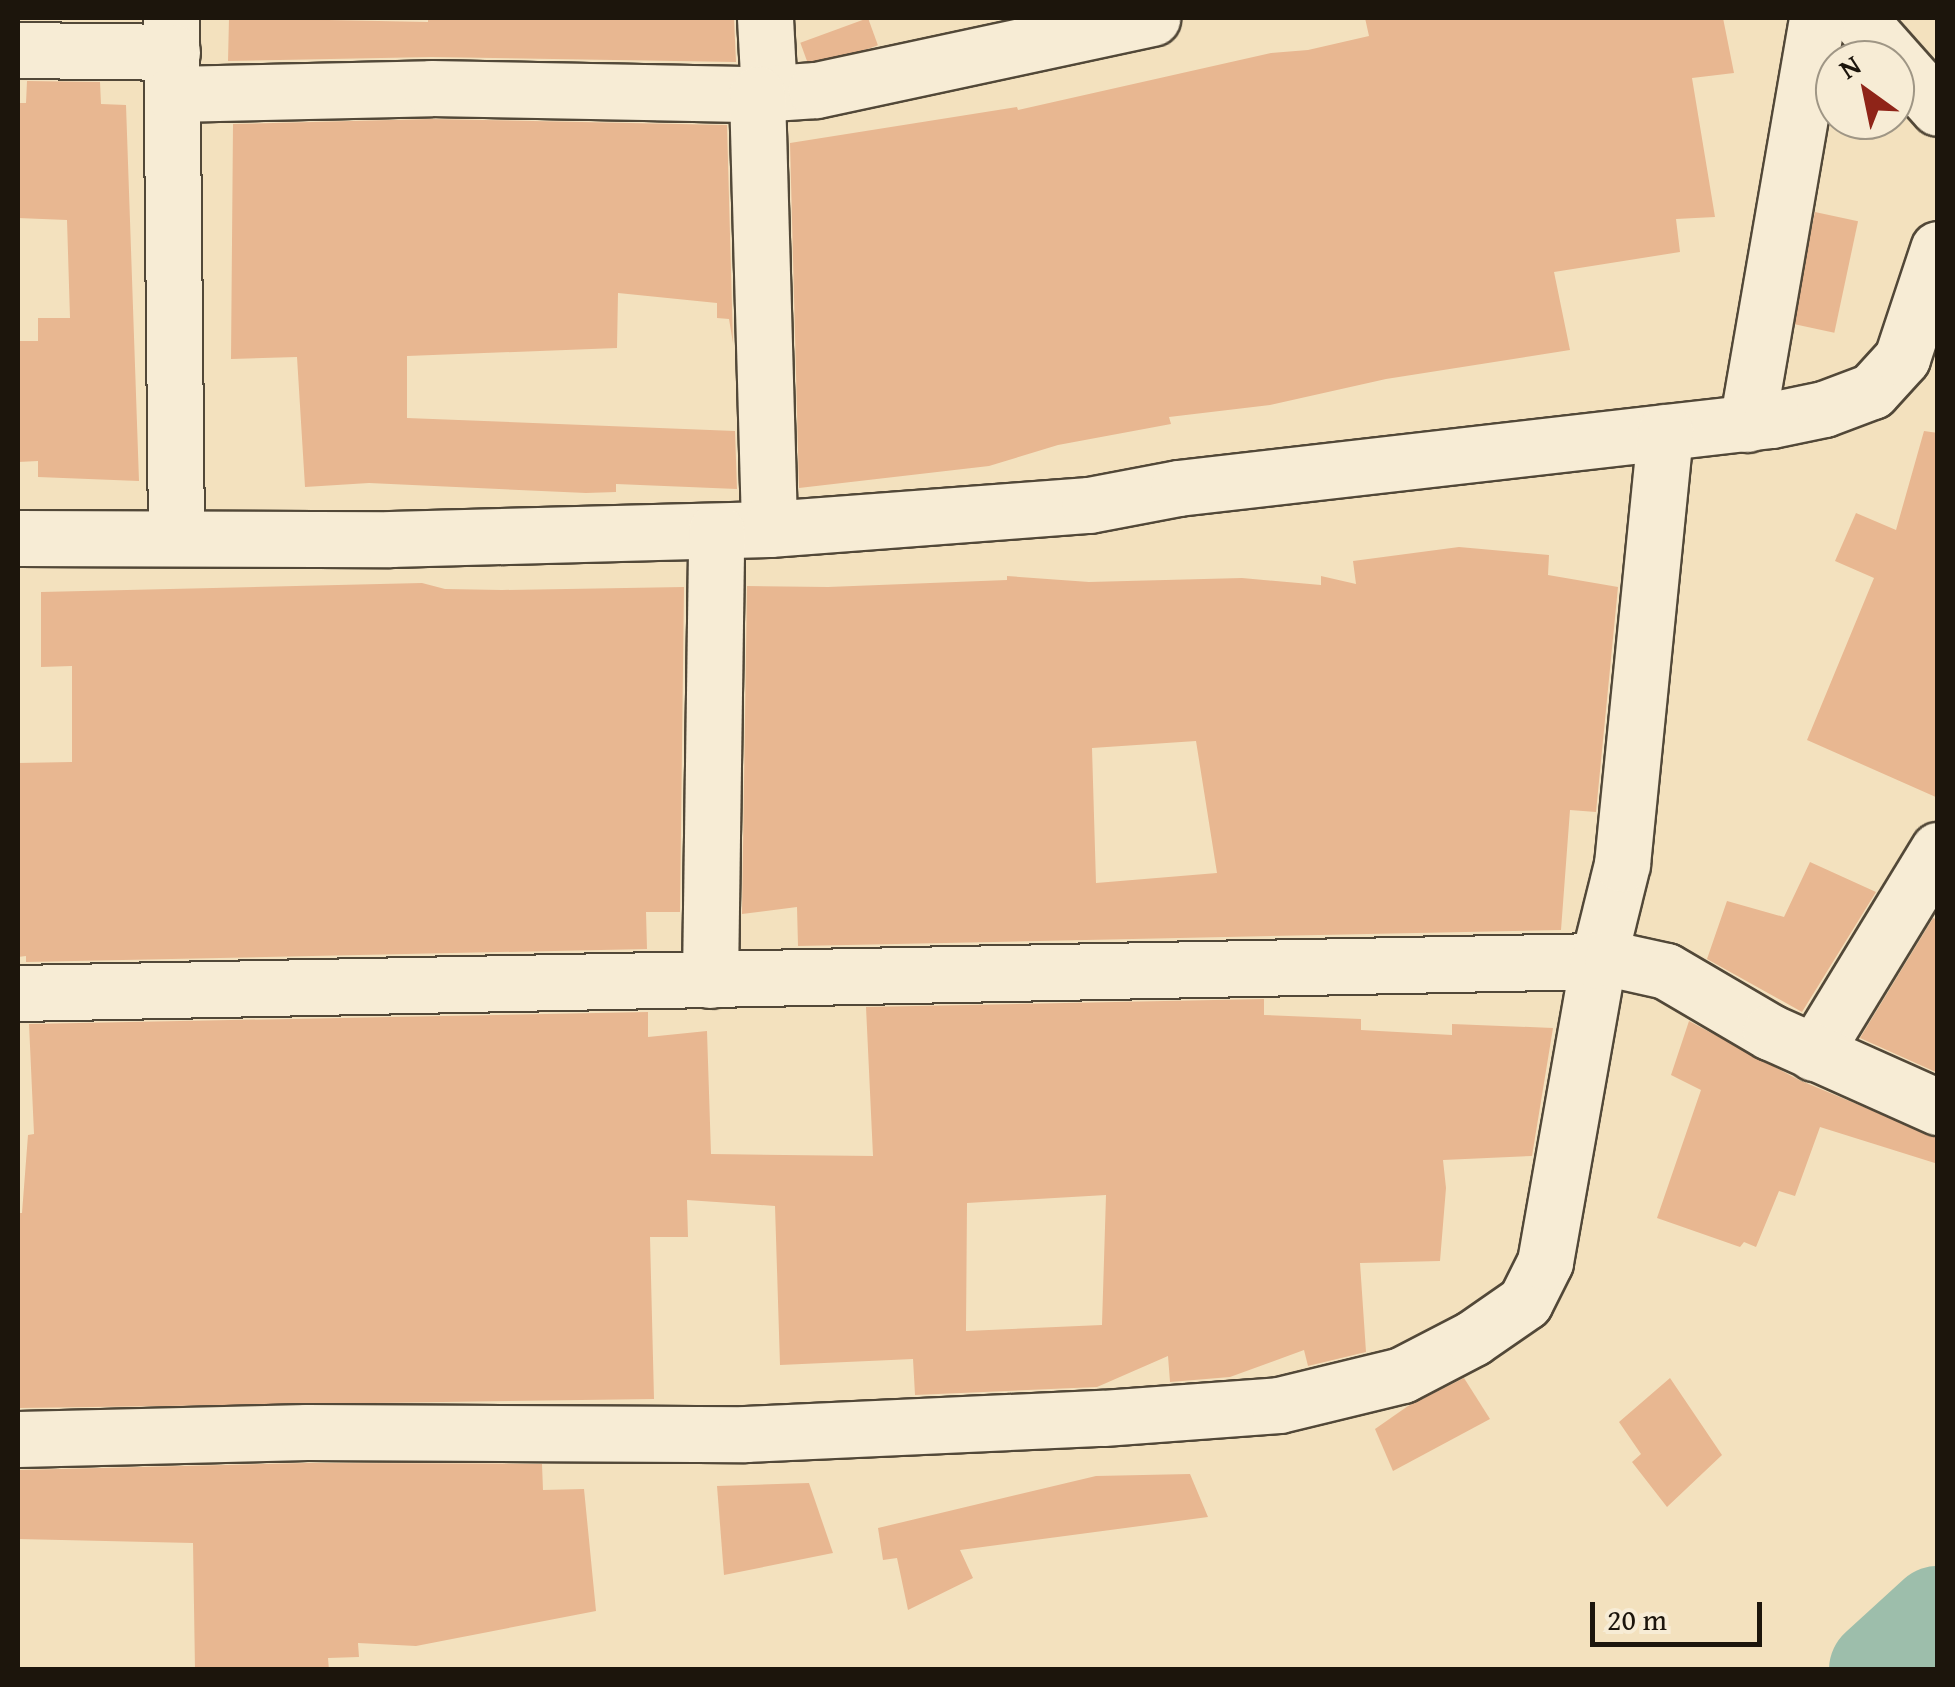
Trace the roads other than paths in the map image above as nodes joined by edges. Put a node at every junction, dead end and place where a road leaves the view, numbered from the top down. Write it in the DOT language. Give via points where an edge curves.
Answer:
graph roads {
  1 [pos="765,18"];
  2 [pos="1152,18"];
  3 [pos="1817,18"];
  4 [pos="1858,18"];
  5 [pos="18,50"];
  6 [pos="172,54"];
  7 [pos="762,94"];
  8 [pos="1938,108"];
  9 [pos="1938,248"];
  10 [pos="1747,424"];
  11 [pos="1666,432"];
  12 [pos="769,529"];
  13 [pos="716,531"];
  14 [pos="176,536"];
  15 [pos="18,538"];
  16 [pos="1938,850"];
  17 [pos="1598,961"];
  18 [pos="710,980"];
  19 [pos="18,993"];
  20 [pos="1814,1052"];
  21 [pos="1938,1107"];
  22 [pos="18,1439"];
  1 -- 7 [label="street"];
  2 -- 7 [label="street" via="816,90"];
  3 -- 10 [label="street"];
  4 -- 8 [label="street"];
  5 -- 6 [label="street"];
  6 -- 7 [label="street" via="431,88"];
  6 -- 14 [label="street"];
  7 -- 12 [label="street"];
  9 -- 10 [label="street" via="1902,358 1872,391 1824,410"];
  10 -- 11 [label="street"];
  11 -- 12 [label="street" via="1089,504"];
  11 -- 17 [label="street" via="1622,864"];
  12 -- 13 [label="street"];
  13 -- 14 [label="street"];
  13 -- 18 [label="street"];
  14 -- 15 [label="street"];
  16 -- 20 [label="street"];
  17 -- 18 [label="street"];
  17 -- 20 [label="street" via="1634,960 1666,972"];
  17 -- 22 [label="street" via="1545,1262 1525,1302 1402,1374 1279,1405 1103,1418 745,1434 307,1432"];
  18 -- 19 [label="street"];
  20 -- 21 [label="street"];
}
